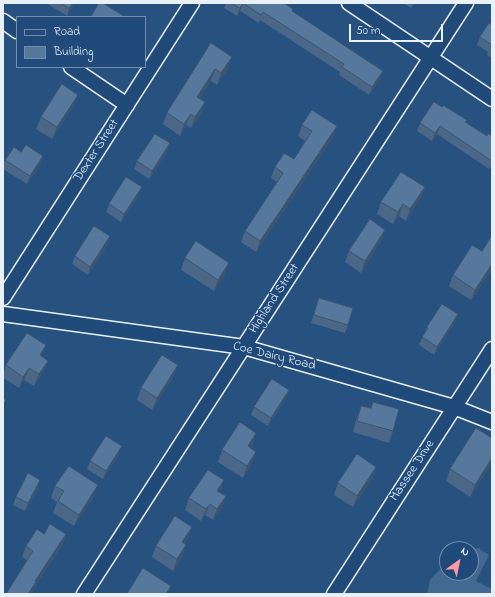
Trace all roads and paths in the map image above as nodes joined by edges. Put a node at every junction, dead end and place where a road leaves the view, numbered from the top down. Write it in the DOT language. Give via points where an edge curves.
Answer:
graph roads {
  1 [pos="192,3"];
  2 [pos="349,3"];
  3 [pos="466,3"];
  4 [pos="3,21"];
  5 [pos="16,29"];
  6 [pos="430,58"];
  7 [pos="73,68"];
  8 [pos="492,99"];
  9 [pos="127,104"];
  10 [pos="3,298"];
  11 [pos="3,314"];
  12 [pos="244,347"];
  13 [pos="492,349"];
  14 [pos="454,407"];
  15 [pos="492,422"];
  16 [pos="84,594"];
  17 [pos="334,594"];
  1 -- 9 [label="street, Dexter Street"];
  2 -- 6 [label="street"];
  3 -- 6 [label="street, Highland Street"];
  4 -- 5 [label="street"];
  6 -- 8 [label="street"];
  6 -- 12 [label="street, Highland Street"];
  7 -- 9 [label="street"];
  9 -- 10 [label="street, Dexter Street"];
  11 -- 12 [label="street, Coe Dairy Road"];
  12 -- 14 [label="street, Coe Dairy Road"];
  12 -- 16 [label="street, Highland Street"];
  13 -- 14 [label="street, Massee Drive"];
  14 -- 15 [label="street, Coe Dairy Road"];
  14 -- 17 [label="street, Massee Drive"];
}
